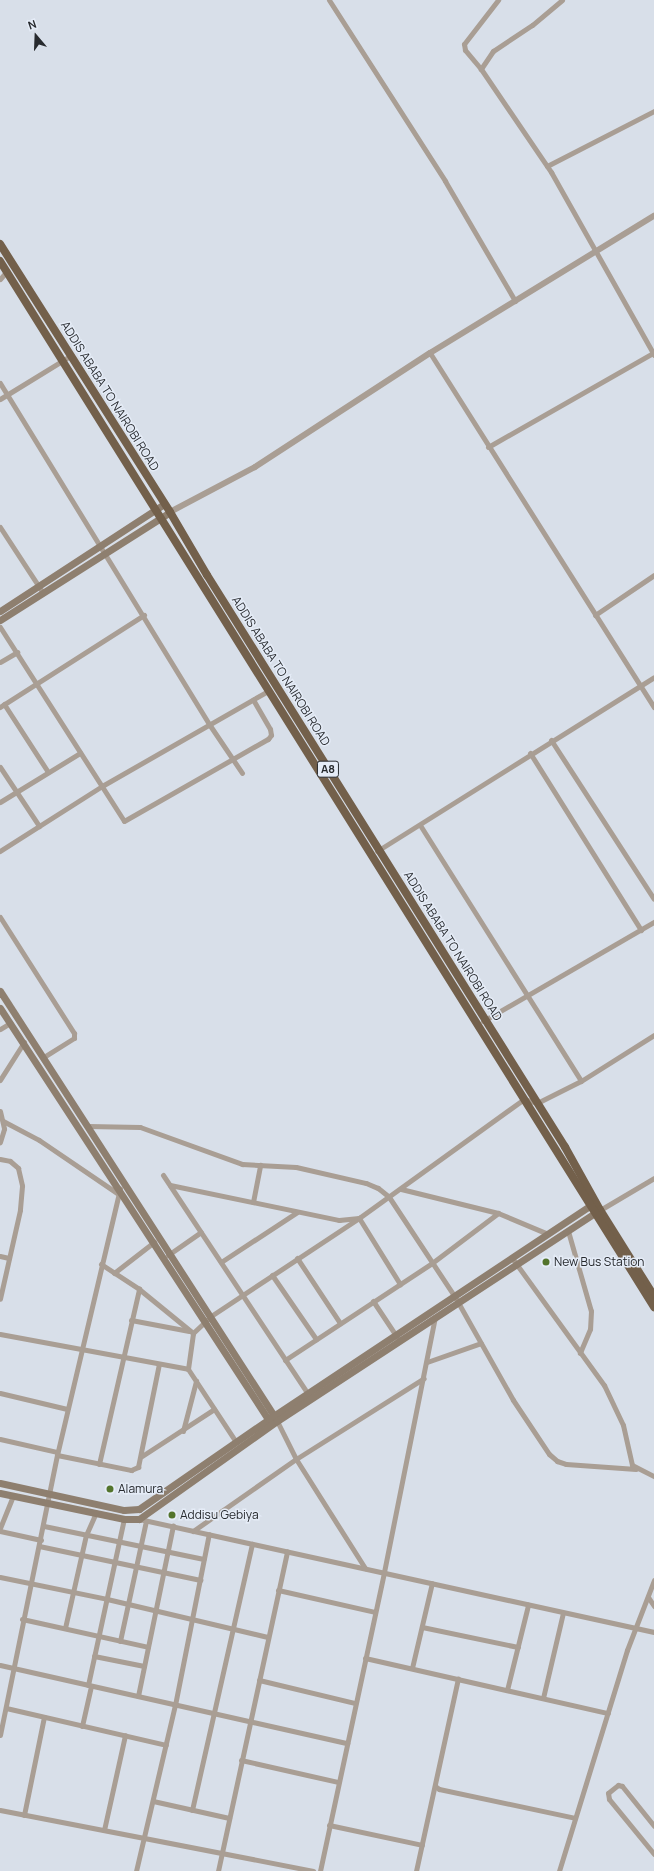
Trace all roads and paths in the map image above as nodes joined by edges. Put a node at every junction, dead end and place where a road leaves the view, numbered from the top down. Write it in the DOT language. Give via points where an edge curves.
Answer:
graph roads {
  1 [pos="329,0"];
  2 [pos="498,0"];
  3 [pos="562,0"];
  4 [pos="481,69"];
  5 [pos="654,111"];
  6 [pos="547,166"];
  7 [pos="654,216"];
  8 [pos="0,244"];
  9 [pos="595,253"];
  10 [pos="0,261"];
  11 [pos="6,271"];
  12 [pos="0,278"];
  13 [pos="515,300"];
  14 [pos="430,353"];
  15 [pos="654,354"];
  16 [pos="70,356"];
  17 [pos="63,361"];
  18 [pos="0,383"];
  19 [pos="8,394"];
  20 [pos="0,399"];
  21 [pos="488,447"];
  22 [pos="164,504"];
  23 [pos="156,510"];
  24 [pos="170,512"];
  25 [pos="161,517"];
  26 [pos="0,527"];
  27 [pos="99,546"];
  28 [pos="104,555"];
  29 [pos="654,575"];
  30 [pos="38,585"];
  31 [pos="43,593"];
  32 [pos="0,611"];
  33 [pos="144,615"];
  34 [pos="595,615"];
  35 [pos="0,620"];
  36 [pos="0,627"];
  37 [pos="17,652"];
  38 [pos="0,662"];
  39 [pos="654,677"];
  40 [pos="37,684"];
  41 [pos="640,686"];
  42 [pos="268,691"];
  43 [pos="253,700"];
  44 [pos="2,706"];
  45 [pos="654,708"];
  46 [pos="209,724"];
  47 [pos="551,740"];
  48 [pos="80,753"];
  49 [pos="530,753"];
  50 [pos="233,758"];
  51 [pos="0,766"];
  52 [pos="48,772"];
  53 [pos="242,773"];
  54 [pos="102,786"];
  55 [pos="16,792"];
  56 [pos="0,802"];
  57 [pos="420,825"];
  58 [pos="39,826"];
  59 [pos="378,850"];
  60 [pos="0,851"];
  61 [pos="370,855"];
  62 [pos="654,899"];
  63 [pos="0,917"];
  64 [pos="654,922"];
  65 [pos="641,930"];
  66 [pos="0,991"];
  67 [pos="529,995"];
  68 [pos="0,1008"];
  69 [pos="485,1020"];
  70 [pos="10,1023"];
  71 [pos="477,1024"];
  72 [pos="0,1029"];
  73 [pos="654,1035"];
  74 [pos="24,1042"];
  75 [pos="44,1058"];
  76 [pos="0,1080"];
  77 [pos="581,1081"];
  78 [pos="524,1099"];
  79 [pos="537,1103"];
  80 [pos="0,1110"];
  81 [pos="3,1121"];
  82 [pos="88,1126"];
  83 [pos="0,1142"];
  84 [pos="0,1159"];
  85 [pos="260,1164"];
  86 [pos="163,1175"];
  87 [pos="654,1178"];
  88 [pos="170,1185"];
  89 [pos="401,1189"];
  90 [pos="118,1190"];
  91 [pos="389,1197"];
  92 [pos="610,1201"];
  93 [pos="253,1202"];
  94 [pos="595,1208"];
  95 [pos="297,1212"];
  96 [pos="498,1213"];
  97 [pos="359,1218"];
  98 [pos="201,1232"];
  99 [pos="568,1232"];
  100 [pos="548,1234"];
  101 [pos="154,1242"];
  102 [pos="170,1253"];
  103 [pos="0,1256"];
  104 [pos="9,1258"];
  105 [pos="163,1258"];
  106 [pos="297,1258"];
  107 [pos="512,1258"];
  108 [pos="221,1262"];
  109 [pos="432,1263"];
  110 [pos="101,1264"];
  111 [pos="516,1265"];
  112 [pos="114,1273"];
  113 [pos="272,1275"];
  114 [pos="400,1284"];
  115 [pos="139,1289"];
  116 [pos="242,1294"];
  117 [pos="654,1296"];
  118 [pos="0,1299"];
  119 [pos="457,1300"];
  120 [pos="373,1302"];
  121 [pos="654,1307"];
  122 [pos="211,1316"];
  123 [pos="435,1317"];
  124 [pos="131,1320"];
  125 [pos="204,1321"];
  126 [pos="340,1323"];
  127 [pos="192,1332"];
  128 [pos="0,1334"];
  129 [pos="316,1339"];
  130 [pos="398,1339"];
  131 [pos="481,1344"];
  132 [pos="81,1348"];
  133 [pos="580,1352"];
  134 [pos="124,1357"];
  135 [pos="285,1360"];
  136 [pos="427,1362"];
  137 [pos="159,1364"];
  138 [pos="188,1369"];
  139 [pos="424,1378"];
  140 [pos="196,1381"];
  141 [pos="0,1393"];
  142 [pos="309,1397"];
  143 [pos="67,1409"];
  144 [pos="214,1409"];
  145 [pos="273,1420"];
  146 [pos="183,1431"];
  147 [pos="0,1439"];
  148 [pos="236,1442"];
  149 [pos="57,1453"];
  150 [pos="142,1456"];
  151 [pos="296,1458"];
  152 [pos="99,1464"];
  153 [pos="636,1469"];
  154 [pos="654,1476"];
  155 [pos="0,1483"];
  156 [pos="0,1493"];
  157 [pos="49,1493"];
  158 [pos="13,1496"];
  159 [pos="48,1502"];
  160 [pos="96,1513"];
  161 [pos="124,1519"];
  162 [pos="143,1520"];
  163 [pos="44,1526"];
  164 [pos="173,1526"];
  165 [pos="0,1529"];
  166 [pos="193,1531"];
  167 [pos="209,1534"];
  168 [pos="86,1535"];
  169 [pos="41,1540"];
  170 [pos="120,1542"];
  171 [pos="252,1544"];
  172 [pos="39,1546"];
  173 [pos="141,1546"];
  174 [pos="287,1551"];
  175 [pos="168,1552"];
  176 [pos="81,1554"];
  177 [pos="204,1559"];
  178 [pos="115,1562"];
  179 [pos="137,1566"];
  180 [pos="365,1568"];
  181 [pos="164,1572"];
  182 [pos="384,1572"];
  183 [pos="0,1577"];
  184 [pos="200,1580"];
  185 [pos="654,1580"];
  186 [pos="30,1583"];
  187 [pos="432,1583"];
  188 [pos="278,1590"];
  189 [pos="73,1592"];
  190 [pos="648,1597"];
  191 [pos="107,1599"];
  192 [pos="128,1604"];
  193 [pos="528,1605"];
  194 [pos="654,1606"];
  195 [pos="156,1611"];
  196 [pos="375,1612"];
  197 [pos="563,1613"];
  198 [pos="22,1619"];
  199 [pos="192,1620"];
  200 [pos="422,1627"];
  201 [pos="65,1628"];
  202 [pos="231,1629"];
  203 [pos="635,1629"];
  204 [pos="654,1632"];
  205 [pos="99,1636"];
  206 [pos="268,1637"];
  207 [pos="120,1641"];
  208 [pos="148,1647"];
  209 [pos="518,1647"];
  210 [pos="94,1656"];
  211 [pos="365,1658"];
  212 [pos="0,1665"];
  213 [pos="144,1666"];
  214 [pos="12,1667"];
  215 [pos="412,1668"];
  216 [pos="458,1679"];
  217 [pos="258,1680"];
  218 [pos="90,1685"];
  219 [pos="507,1690"];
  220 [pos="138,1696"];
  221 [pos="543,1698"];
  222 [pos="355,1703"];
  223 [pos="175,1705"];
  224 [pos="6,1708"];
  225 [pos="213,1713"];
  226 [pos="608,1713"];
  227 [pos="44,1717"];
  228 [pos="250,1721"];
  229 [pos="82,1726"];
  230 [pos="0,1735"];
  231 [pos="125,1735"];
  232 [pos="347,1743"];
  233 [pos="166,1744"];
  234 [pos="241,1760"];
  235 [pos="338,1782"];
  236 [pos="435,1786"];
  237 [pos="153,1801"];
  238 [pos="0,1810"];
  239 [pos="192,1810"];
  240 [pos="24,1815"];
  241 [pos="228,1818"];
  242 [pos="575,1818"];
  243 [pos="329,1826"];
  244 [pos="654,1826"];
  245 [pos="104,1830"];
  246 [pos="143,1838"];
  247 [pos="422,1845"];
  248 [pos="221,1853"];
  249 [pos="654,1854"];
  250 [pos="136,1871"];
  251 [pos="218,1871"];
  252 [pos="313,1871"];
  253 [pos="320,1871"];
  254 [pos="416,1871"];
  255 [pos="558,1871"];
  1 -- 13 [label="street" via="445,181"];
  2 -- 4 [label="street" via="464,44 465,50"];
  3 -- 4 [label="street" via="532,26 493,51"];
  4 -- 6 [label="street"];
  5 -- 6 [label="street"];
  6 -- 9 [label="street"];
  7 -- 9 [label="street"];
  8 -- 16 [label="highway, ADDIS ABABA TO NAIROBI ROAD / A8"];
  9 -- 13 [label="street"];
  9 -- 15 [label="street"];
  10 -- 11 [label="highway, ADDIS ABABA TO NAIROBI ROAD / A8"];
  11 -- 12 [label="street"];
  11 -- 17 [label="highway, ADDIS ABABA TO NAIROBI ROAD / A8"];
  13 -- 14 [label="street"];
  14 -- 21 [label="street"];
  14 -- 24 [label="street" via="255,467"];
  15 -- 21 [label="street"];
  16 -- 17 [label="street"];
  16 -- 22 [label="highway, ADDIS ABABA TO NAIROBI ROAD / A8"];
  17 -- 19 [label="street"];
  17 -- 23 [label="highway, ADDIS ABABA TO NAIROBI ROAD / A8"];
  18 -- 19 [label="street"];
  19 -- 20 [label="street"];
  19 -- 27 [label="street"];
  21 -- 34 [label="street"];
  22 -- 23 [label="main road"];
  22 -- 24 [label="highway, ADDIS ABABA TO NAIROBI ROAD / A8"];
  23 -- 25 [label="highway, ADDIS ABABA TO NAIROBI ROAD / A8"];
  23 -- 27 [label="main road"];
  24 -- 25 [label="main road"];
  24 -- 59 [label="highway, ADDIS ABABA TO NAIROBI ROAD / A8"];
  25 -- 28 [label="main road"];
  25 -- 42 [label="highway, ADDIS ABABA TO NAIROBI ROAD / A8"];
  26 -- 30 [label="street"];
  27 -- 28 [label="street"];
  27 -- 30 [label="main road"];
  28 -- 31 [label="main road"];
  28 -- 33 [label="street"];
  29 -- 34 [label="street"];
  30 -- 31 [label="street"];
  30 -- 32 [label="main road"];
  31 -- 35 [label="main road"];
  33 -- 40 [label="street"];
  33 -- 46 [label="street"];
  34 -- 41 [label="street"];
  36 -- 37 [label="street"];
  37 -- 38 [label="street"];
  37 -- 40 [label="street"];
  39 -- 41 [label="street"];
  40 -- 44 [label="street"];
  40 -- 48 [label="street"];
  41 -- 45 [label="street"];
  41 -- 47 [label="street"];
  42 -- 43 [label="street"];
  42 -- 61 [label="highway, ADDIS ABABA TO NAIROBI ROAD / A8"];
  43 -- 46 [label="street"];
  43 -- 50 [label="street" via="271,735"];
  44 -- 52 [label="street"];
  46 -- 50 [label="street"];
  46 -- 54 [label="street"];
  47 -- 49 [label="street"];
  47 -- 62 [label="street"];
  48 -- 52 [label="street"];
  48 -- 54 [label="street"];
  49 -- 57 [label="street"];
  49 -- 65 [label="street"];
  50 -- 53 [label="street"];
  50 -- 54 [label="street" via="128,821 120,818"];
  51 -- 55 [label="street"];
  52 -- 55 [label="street"];
  54 -- 58 [label="street"];
  55 -- 56 [label="street"];
  55 -- 58 [label="street"];
  57 -- 59 [label="street"];
  57 -- 67 [label="street"];
  58 -- 60 [label="street"];
  59 -- 61 [label="street"];
  59 -- 69 [label="highway, ADDIS ABABA TO NAIROBI ROAD / A8"];
  61 -- 71 [label="highway, ADDIS ABABA TO NAIROBI ROAD / A8"];
  63 -- 75 [label="street" via="74,1033 74,1038"];
  64 -- 65 [label="street"];
  65 -- 67 [label="street"];
  66 -- 75 [label="main road"];
  67 -- 69 [label="street"];
  67 -- 77 [label="street"];
  68 -- 70 [label="main road"];
  69 -- 71 [label="street"];
  69 -- 79 [label="highway, ADDIS ABABA TO NAIROBI ROAD / A8"];
  70 -- 72 [label="street"];
  70 -- 74 [label="main road"];
  71 -- 78 [label="highway, ADDIS ABABA TO NAIROBI ROAD / A8"];
  73 -- 77 [label="street"];
  74 -- 76 [label="street"];
  74 -- 90 [label="main road"];
  75 -- 82 [label="main road"];
  77 -- 79 [label="street"];
  78 -- 79 [label="street"];
  78 -- 89 [label="street"];
  78 -- 94 [label="highway, ADDIS ABABA TO NAIROBI ROAD / A8"];
  79 -- 94 [label="highway, ADDIS ABABA TO NAIROBI ROAD / A8"];
  80 -- 81 [label="street"];
  81 -- 83 [label="street" via="4,1129"];
  81 -- 90 [label="street" via="39,1140"];
  82 -- 85 [label="street" via="140,1127 242,1164"];
  82 -- 102 [label="main road"];
  84 -- 104 [label="street" via="10,1161 18,1168 22,1186 20,1210"];
  85 -- 91 [label="street" via="296,1167 366,1183"];
  85 -- 93 [label="street"];
  86 -- 88 [label="street"];
  87 -- 92 [label="street"];
  88 -- 93 [label="street"];
  88 -- 98 [label="street"];
  89 -- 91 [label="street"];
  89 -- 96 [label="street"];
  90 -- 101 [label="main road"];
  90 -- 110 [label="street"];
  91 -- 97 [label="street"];
  91 -- 109 [label="street"];
  92 -- 94 [label="street"];
  92 -- 94 [label="street"];
  93 -- 95 [label="street"];
  94 -- 99 [label="main road"];
  94 -- 100 [label="main road"];
  94 -- 117 [label="highway, ADDIS ABABA TO NAIROBI ROAD / A8"];
  94 -- 121 [label="highway, ADDIS ABABA TO NAIROBI ROAD / A8"];
  95 -- 97 [label="street" via="339,1220"];
  95 -- 108 [label="street"];
  96 -- 100 [label="street"];
  96 -- 109 [label="street"];
  97 -- 106 [label="street"];
  97 -- 114 [label="street"];
  98 -- 102 [label="street"];
  98 -- 108 [label="street"];
  99 -- 111 [label="main road"];
  99 -- 133 [label="street" via="591,1310 590,1329"];
  100 -- 107 [label="main road"];
  101 -- 105 [label="main road"];
  101 -- 112 [label="street"];
  102 -- 105 [label="street"];
  102 -- 122 [label="main road"];
  103 -- 104 [label="street"];
  104 -- 118 [label="street"];
  105 -- 125 [label="main road"];
  106 -- 113 [label="street"];
  106 -- 126 [label="street"];
  107 -- 111 [label="street"];
  107 -- 119 [label="main road"];
  108 -- 116 [label="street"];
  109 -- 114 [label="street"];
  109 -- 119 [label="street"];
  110 -- 112 [label="street"];
  110 -- 132 [label="street"];
  111 -- 119 [label="main road"];
  111 -- 133 [label="street"];
  112 -- 115 [label="street"];
  113 -- 116 [label="street"];
  113 -- 129 [label="street"];
  114 -- 120 [label="street"];
  115 -- 124 [label="street"];
  115 -- 127 [label="street"];
  116 -- 122 [label="street"];
  116 -- 135 [label="street"];
  119 -- 123 [label="main road"];
  119 -- 130 [label="main road"];
  119 -- 131 [label="street"];
  120 -- 126 [label="street"];
  120 -- 130 [label="street"];
  122 -- 125 [label="street"];
  122 -- 145 [label="main road"];
  123 -- 130 [label="main road"];
  123 -- 136 [label="street"];
  124 -- 127 [label="street"];
  124 -- 134 [label="street"];
  125 -- 127 [label="street"];
  125 -- 145 [label="main road"];
  126 -- 129 [label="street"];
  127 -- 138 [label="street"];
  128 -- 132 [label="street"];
  129 -- 135 [label="street"];
  130 -- 142 [label="main road"];
  131 -- 136 [label="street"];
  131 -- 153 [label="street" via="513,1400 549,1454 557,1461"];
  132 -- 134 [label="street"];
  132 -- 143 [label="street"];
  133 -- 153 [label="street" via="604,1385 620,1417 629,1458"];
  134 -- 137 [label="street"];
  134 -- 152 [label="street"];
  135 -- 142 [label="street"];
  136 -- 139 [label="street"];
  137 -- 138 [label="street"];
  137 -- 150 [label="street"];
  138 -- 140 [label="street"];
  139 -- 151 [label="street"];
  139 -- 182 [label="street"];
  140 -- 144 [label="street"];
  140 -- 146 [label="street"];
  141 -- 143 [label="street"];
  142 -- 145 [label="main road"];
  143 -- 149 [label="street"];
  144 -- 146 [label="street"];
  144 -- 148 [label="street"];
  145 -- 148 [label="main road"];
  145 -- 151 [label="street"];
  145 -- 162 [label="main road"];
  146 -- 150 [label="street"];
  147 -- 149 [label="street"];
  148 -- 157 [label="main road" via="139,1509 124,1510"];
  149 -- 152 [label="street"];
  149 -- 157 [label="street"];
  150 -- 152 [label="street" via="138,1467 131,1470"];
  151 -- 166 [label="street"];
  151 -- 180 [label="street"];
  153 -- 154 [label="street"];
  155 -- 157 [label="main road"];
  156 -- 158 [label="main road"];
  157 -- 159 [label="street"];
  158 -- 159 [label="main road"];
  158 -- 165 [label="street"];
  159 -- 160 [label="main road"];
  159 -- 163 [label="street"];
  160 -- 161 [label="main road"];
  160 -- 168 [label="street"];
  161 -- 162 [label="main road"];
  161 -- 170 [label="street"];
  162 -- 164 [label="street"];
  162 -- 173 [label="street"];
  163 -- 168 [label="street"];
  163 -- 169 [label="street"];
  164 -- 166 [label="street"];
  164 -- 175 [label="street"];
  165 -- 169 [label="street"];
  166 -- 167 [label="street"];
  167 -- 171 [label="street"];
  167 -- 177 [label="street"];
  168 -- 170 [label="street"];
  168 -- 176 [label="street"];
  169 -- 172 [label="street"];
  170 -- 173 [label="street"];
  170 -- 178 [label="street"];
  171 -- 174 [label="street"];
  171 -- 202 [label="street"];
  172 -- 176 [label="street"];
  172 -- 186 [label="street"];
  173 -- 175 [label="street"];
  173 -- 179 [label="street"];
  174 -- 180 [label="street"];
  174 -- 188 [label="street"];
  175 -- 177 [label="street"];
  175 -- 181 [label="street"];
  176 -- 178 [label="street"];
  176 -- 189 [label="street"];
  177 -- 184 [label="street"];
  178 -- 179 [label="street"];
  178 -- 191 [label="street"];
  179 -- 181 [label="street"];
  179 -- 192 [label="street"];
  180 -- 182 [label="street"];
  181 -- 184 [label="street"];
  181 -- 195 [label="street"];
  182 -- 187 [label="street"];
  182 -- 196 [label="street"];
  183 -- 186 [label="street"];
  184 -- 199 [label="street"];
  185 -- 190 [label="street"];
  186 -- 189 [label="street"];
  186 -- 198 [label="street"];
  187 -- 193 [label="street"];
  187 -- 200 [label="street"];
  188 -- 196 [label="street"];
  188 -- 206 [label="street"];
  189 -- 191 [label="street"];
  189 -- 201 [label="street"];
  190 -- 194 [label="street"];
  190 -- 203 [label="street"];
  191 -- 192 [label="street"];
  191 -- 205 [label="street"];
  192 -- 195 [label="street"];
  192 -- 207 [label="street"];
  193 -- 197 [label="street"];
  193 -- 209 [label="street"];
  195 -- 199 [label="street"];
  195 -- 208 [label="street"];
  196 -- 211 [label="street"];
  197 -- 203 [label="street"];
  197 -- 221 [label="street"];
  198 -- 201 [label="street"];
  198 -- 214 [label="street"];
  199 -- 202 [label="street"];
  199 -- 223 [label="street"];
  200 -- 209 [label="street"];
  200 -- 215 [label="street"];
  201 -- 205 [label="street"];
  202 -- 206 [label="street"];
  202 -- 225 [label="street"];
  203 -- 204 [label="street"];
  203 -- 226 [label="street"];
  205 -- 207 [label="street"];
  205 -- 210 [label="street"];
  206 -- 217 [label="street"];
  207 -- 208 [label="street"];
  208 -- 213 [label="street"];
  209 -- 219 [label="street"];
  210 -- 213 [label="street"];
  210 -- 218 [label="street"];
  211 -- 215 [label="street"];
  211 -- 222 [label="street"];
  212 -- 214 [label="street"];
  213 -- 220 [label="street"];
  214 -- 218 [label="street"];
  214 -- 224 [label="street"];
  215 -- 216 [label="street"];
  216 -- 219 [label="street"];
  216 -- 236 [label="street"];
  217 -- 222 [label="street"];
  217 -- 228 [label="street"];
  218 -- 220 [label="street"];
  218 -- 229 [label="street"];
  219 -- 221 [label="street"];
  220 -- 223 [label="street"];
  221 -- 226 [label="street"];
  222 -- 232 [label="street"];
  223 -- 225 [label="street"];
  223 -- 233 [label="street"];
  224 -- 227 [label="street"];
  224 -- 230 [label="street"];
  225 -- 228 [label="street"];
  225 -- 239 [label="street"];
  226 -- 242 [label="street"];
  227 -- 229 [label="street"];
  227 -- 240 [label="street"];
  228 -- 232 [label="street"];
  228 -- 234 [label="street"];
  229 -- 231 [label="street"];
  231 -- 233 [label="street"];
  231 -- 245 [label="street"];
  232 -- 235 [label="street"];
  233 -- 237 [label="street"];
  234 -- 235 [label="street"];
  234 -- 241 [label="street"];
  235 -- 243 [label="street"];
  236 -- 242 [label="street" via="439,1790"];
  236 -- 247 [label="street"];
  237 -- 239 [label="street"];
  237 -- 246 [label="street"];
  238 -- 240 [label="street"];
  239 -- 241 [label="street"];
  240 -- 245 [label="street"];
  241 -- 248 [label="street"];
  242 -- 255 [label="street"];
  243 -- 247 [label="street"];
  243 -- 253 [label="street"];
  244 -- 249 [label="street" via="622,1786 618,1785 608,1793 608,1799"];
  245 -- 246 [label="street"];
  246 -- 248 [label="street"];
  246 -- 250 [label="street"];
  247 -- 254 [label="street"];
  248 -- 251 [label="street"];
  248 -- 252 [label="street"];
}
